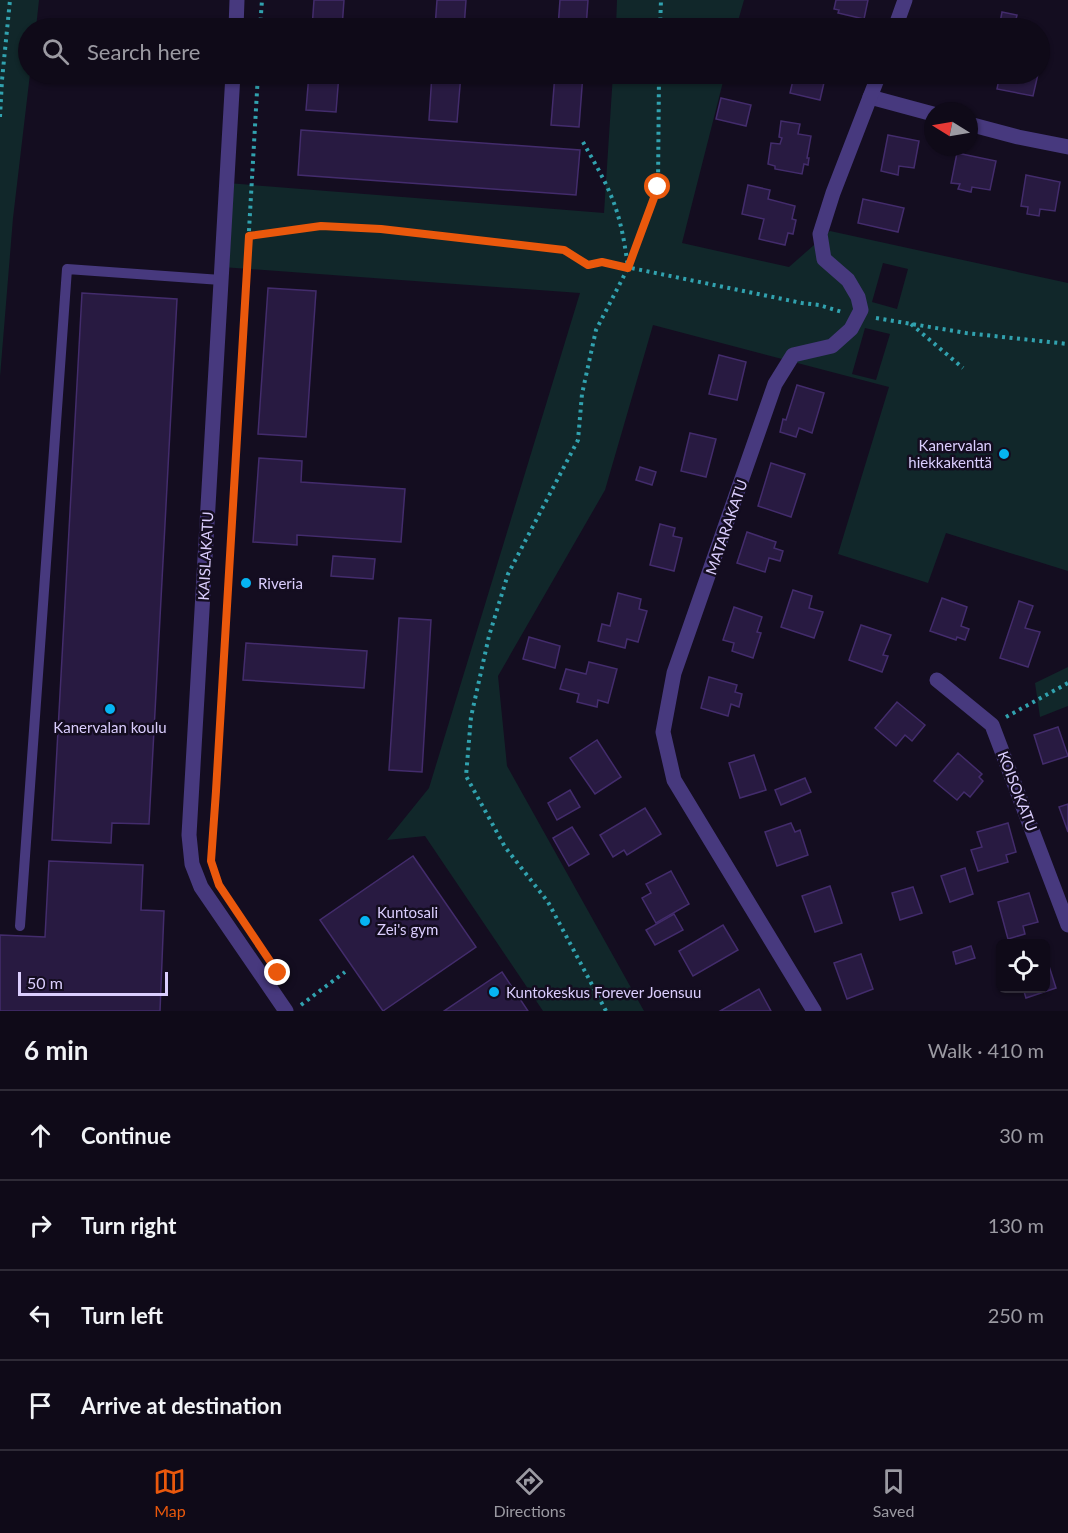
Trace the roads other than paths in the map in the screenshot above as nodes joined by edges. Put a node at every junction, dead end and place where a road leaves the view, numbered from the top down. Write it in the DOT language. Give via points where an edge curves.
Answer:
graph roads {
  1 [pos="237,0"];
  2 [pos="905,0"];
  3 [pos="236,18"];
  4 [pos="899,18"];
  5 [pos="232,84"];
  6 [pos="875,84"];
  7 [pos="870,97"];
  8 [pos="924,112"];
  9 [pos="978,126"];
  10 [pos="1068,147"];
  11 [pos="221,280"];
  12 [pos="937,680"];
  13 [pos="1068,925"];
  14 [pos="20,926"];
  15 [pos="293,1008"];
  16 [pos="814,1011"];
  1 -- 3 [label="street"];
  2 -- 4 [label="street"];
  5 -- 11 [label="street, KAISLAKATU"];
  6 -- 7 [label="street, MATARAKATU"];
  7 -- 8 [label="street"];
  7 -- 16 [label="street, MATARAKATU" via="820,234 824,259 848,280 861,310 851,329 832,346 793,355 775,384 674,673 663,732 674,780"];
  9 -- 10 [label="street"];
  11 -- 14 [label="lane" via="68,268"];
  11 -- 15 [label="street, KAISLAKATU" via="189,835 192,864 201,887"];
  12 -- 13 [label="street, KOISOKATU" via="993,725"];
}
